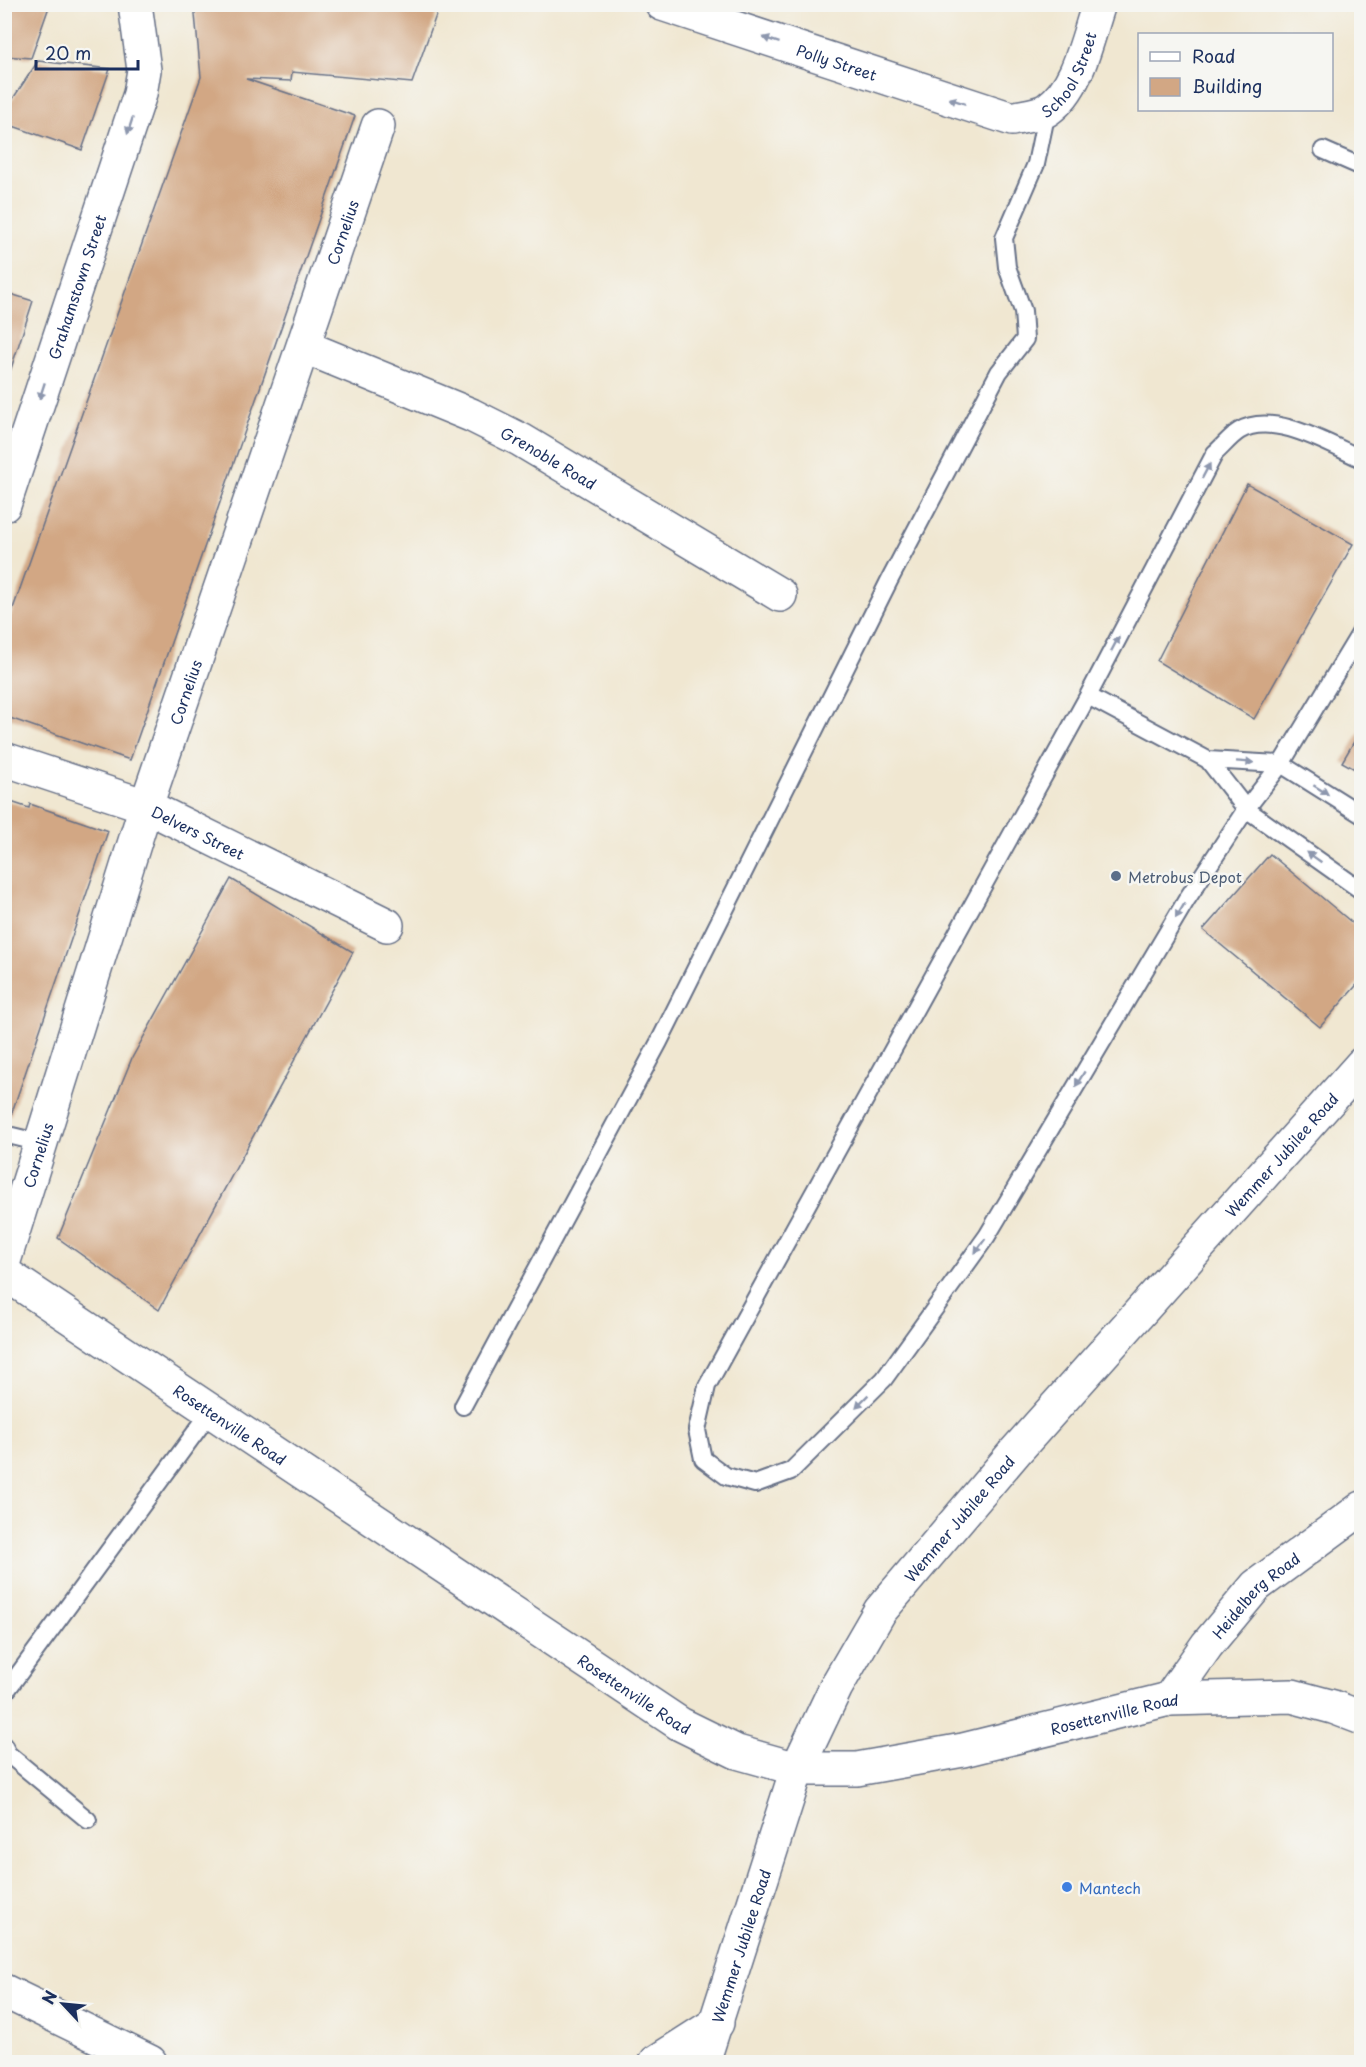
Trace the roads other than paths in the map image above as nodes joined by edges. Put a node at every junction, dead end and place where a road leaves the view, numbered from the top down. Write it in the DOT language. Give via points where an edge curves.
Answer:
graph roads {
  1 [pos="135,4"];
  2 [pos="662,4"];
  3 [pos="1098,4"];
  4 [pos="1047,111"];
  5 [pos="1012,119"];
  6 [pos="378,126"];
  7 [pos="1323,150"];
  8 [pos="1362,167"];
  9 [pos="304,347"];
  10 [pos="1362,459"];
  11 [pos="4,505"];
  12 [pos="780,595"];
  13 [pos="1362,630"];
  14 [pos="1088,696"];
  15 [pos="4,759"];
  16 [pos="1208,760"];
  17 [pos="1281,765"];
  18 [pos="146,806"];
  19 [pos="1246,809"];
  20 [pos="1362,814"];
  21 [pos="1362,891"];
  22 [pos="387,925"];
  23 [pos="1362,1064"];
  24 [pos="4,1134"];
  25 [pos="41,1143"];
  26 [pos="4,1262"];
  27 [pos="4,1273"];
  28 [pos="463,1406"];
  29 [pos="211,1411"];
  30 [pos="1362,1508"];
  31 [pos="4,1694"];
  32 [pos="1169,1699"];
  33 [pos="1362,1718"];
  34 [pos="4,1746"];
  35 [pos="797,1768"];
  36 [pos="88,1820"];
  37 [pos="4,1991"];
  38 [pos="717,2023"];
  39 [pos="150,2062"];
  40 [pos="656,2062"];
  41 [pos="703,2062"];
  1 -- 11 [label="street, Grahamstown Street, one-way" via="144,70 140,94"];
  5 -- 2 [label="street, Polly Street, one-way"];
  3 -- 4 [label="street, School Street" via="1073,77"];
  4 -- 5 [label="street, School Street"];
  4 -- 28 [label="lane" via="1036,164 1004,238 1007,267 1023,312 1024,339 999,372 659,1042"];
  6 -- 9 [label="street, Cornelius"];
  7 -- 8 [label="lane"];
  9 -- 12 [label="street, Grenoble Road" via="471,415 520,440"];
  9 -- 18 [label="street, Cornelius"];
  14 -- 10 [label="lane, one-way" via="1215,453 1240,430 1262,424 1293,429"];
  13 -- 17 [label="lane"];
  14 -- 16 [label="lane"];
  19 -- 14 [label="lane, one-way" via="1187,899 987,1236 884,1379 791,1471 755,1484 726,1476 703,1460 697,1430 707,1386"];
  15 -- 18 [label="street, Delvers Street"];
  16 -- 17 [label="lane, one-way"];
  16 -- 19 [label="lane"];
  17 -- 19 [label="lane"];
  17 -- 20 [label="lane, one-way"];
  18 -- 22 [label="street, Delvers Street"];
  18 -- 25 [label="street, Cornelius"];
  21 -- 19 [label="lane, one-way"];
  23 -- 35 [label="street, Wemmer Jubilee Road" via="908,1575 880,1611 841,1677"];
  24 -- 25 [label="lane"];
  25 -- 26 [label="street, Cornelius"];
  27 -- 29 [label="street, Rosettenville Road"];
  29 -- 31 [label="lane"];
  29 -- 35 [label="street, Rosettenville Road" via="680,1724 736,1752"];
  30 -- 32 [label="street, Heidelberg Road" via="1256,1586"];
  32 -- 33 [label="street, Rosettenville Road" via="1292,1696"];
  32 -- 35 [label="street, Rosettenville Road" via="963,1750 856,1769"];
  34 -- 36 [label="lane" via="16,1761"];
  35 -- 38 [label="street, Wemmer Jubilee Road"];
  37 -- 39 [label="street"];
  38 -- 40 [label="street"];
  38 -- 41 [label="street, Wemmer Jubilee Road"];
}
